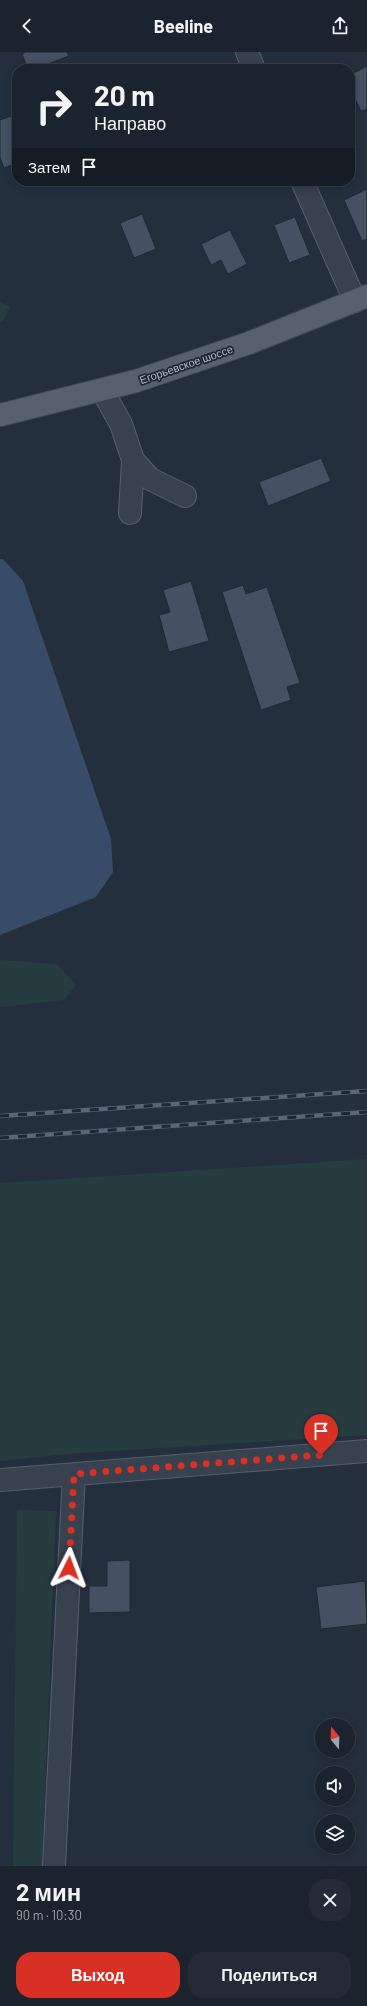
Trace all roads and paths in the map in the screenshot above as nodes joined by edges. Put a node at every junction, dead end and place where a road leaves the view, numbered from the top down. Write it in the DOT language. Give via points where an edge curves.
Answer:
graph roads {
  1 [pos="247,52"];
  2 [pos="252,64"];
  3 [pos="304,186"];
  4 [pos="361,299"];
  5 [pos="102,390"];
  6 [pos="0,415"];
  7 [pos="133,460"];
  8 [pos="185,496"];
  9 [pos="130,513"];
  10 [pos="367,1451"];
  11 [pos="74,1474"];
  12 [pos="0,1480"];
  13 [pos="54,1866"];
  1 -- 2 [label="street"];
  3 -- 4 [label="street"];
  4 -- 5 [label="main road, Егорьевское шоссе" via="249,343"];
  5 -- 6 [label="main road, Егорьевское шоссе"];
  5 -- 7 [label="street" via="121,424"];
  7 -- 8 [label="street" via="150,479"];
  7 -- 9 [label="street"];
  10 -- 11 [label="street"];
  11 -- 12 [label="street"];
  11 -- 13 [label="street"];
}
